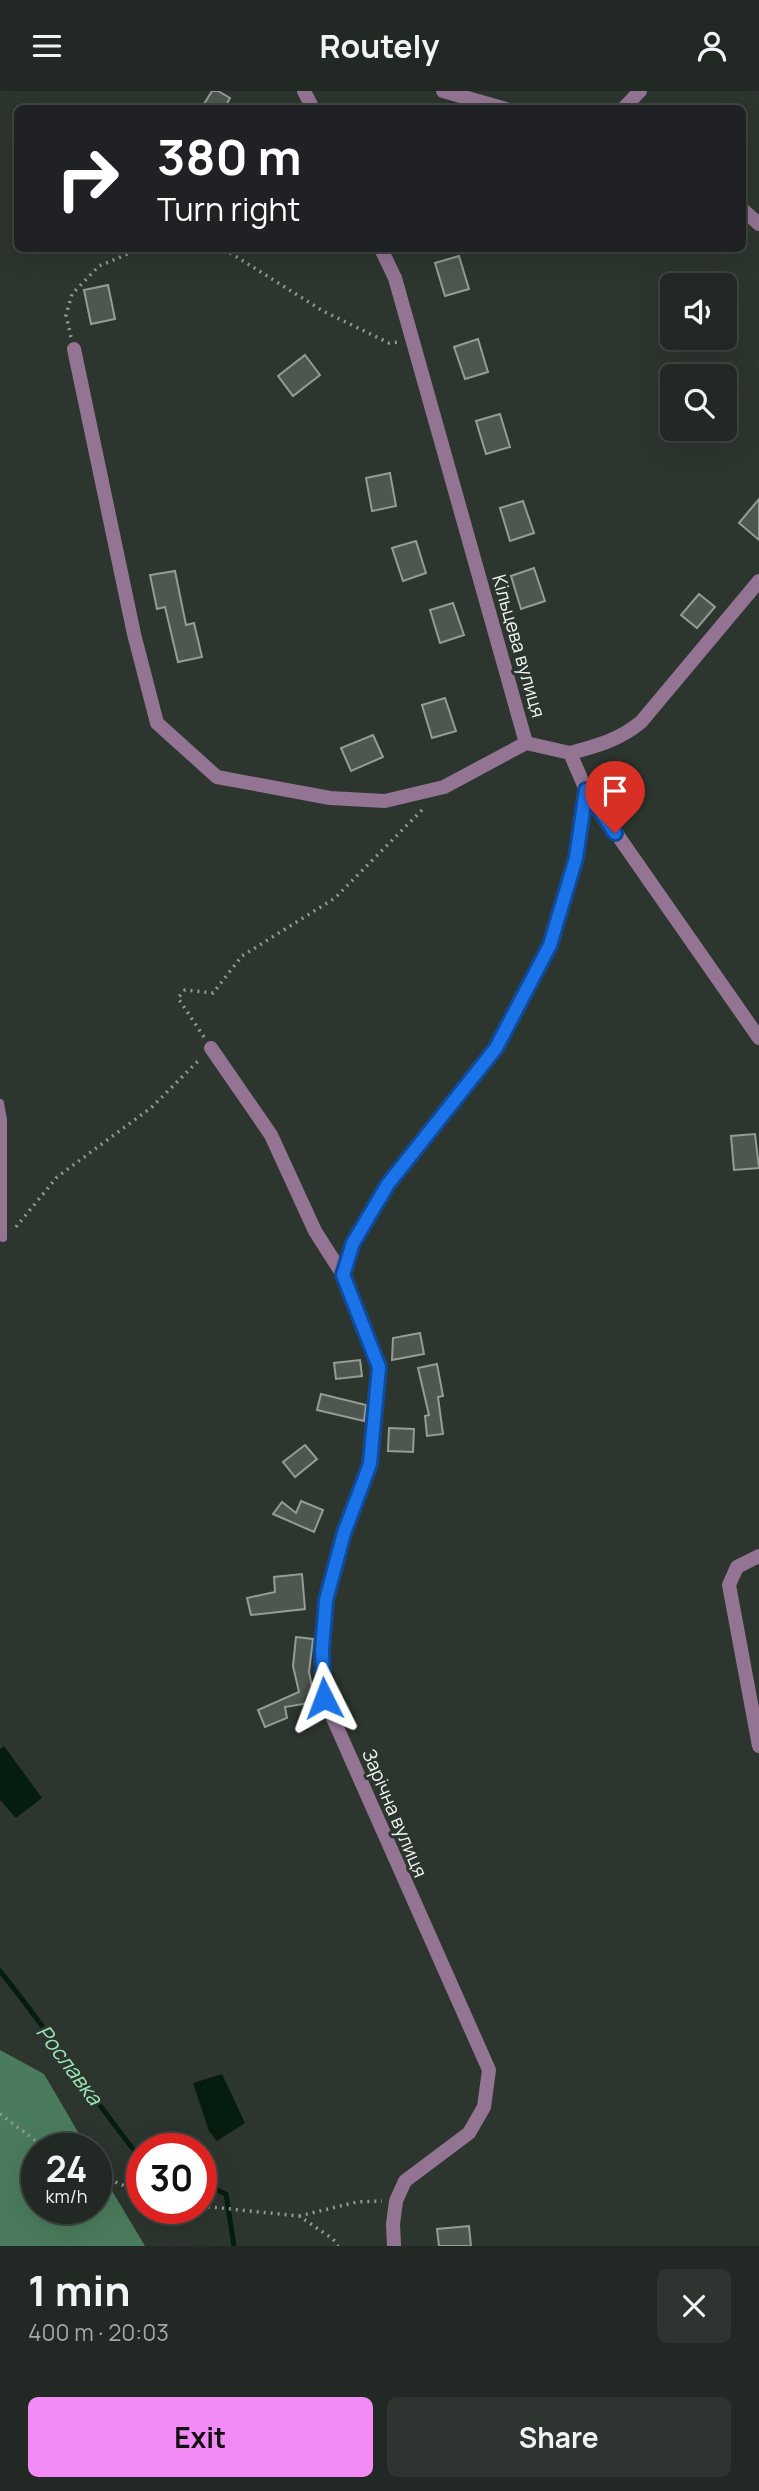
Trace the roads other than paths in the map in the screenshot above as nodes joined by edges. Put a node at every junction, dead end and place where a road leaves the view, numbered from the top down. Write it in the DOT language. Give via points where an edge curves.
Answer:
graph roads {
  1 [pos="443,91"];
  2 [pos="492,105"];
  3 [pos="382,252"];
  4 [pos="74,349"];
  5 [pos="759,580"];
  6 [pos="526,743"];
  7 [pos="570,753"];
  8 [pos="586,790"];
  9 [pos="754,1019"];
  10 [pos="759,1038"];
  11 [pos="211,1048"];
  12 [pos="0,1103"];
  13 [pos="3,1238"];
  14 [pos="343,1275"];
  15 [pos="759,1556"];
  16 [pos="759,1746"];
  17 [pos="394,2246"];
  1 -- 2 [label="street"];
  3 -- 6 [label="street, Кільцева вулиця" via="395,278"];
  4 -- 6 [label="street, Кільцева вулиця" via="157,723 218,777 330,798 386,801 444,787"];
  5 -- 7 [label="street" via="641,722 608,743"];
  6 -- 7 [label="street"];
  7 -- 8 [label="street"];
  8 -- 9 [label="street"];
  8 -- 14 [label="street" via="576,858 550,945 496,1048 388,1184 353,1243"];
  9 -- 10 [label="street"];
  11 -- 14 [label="street, Зарічна вулиця" via="271,1135 316,1231"];
  12 -- 13 [label="lane"];
  14 -- 17 [label="street, Зарічна вулиця" via="379,1367 370,1464 326,1600 324,1698 489,2070 484,2107 469,2133 405,2181 396,2201"];
  15 -- 16 [label="street" via="737,1567 729,1585"];
}
